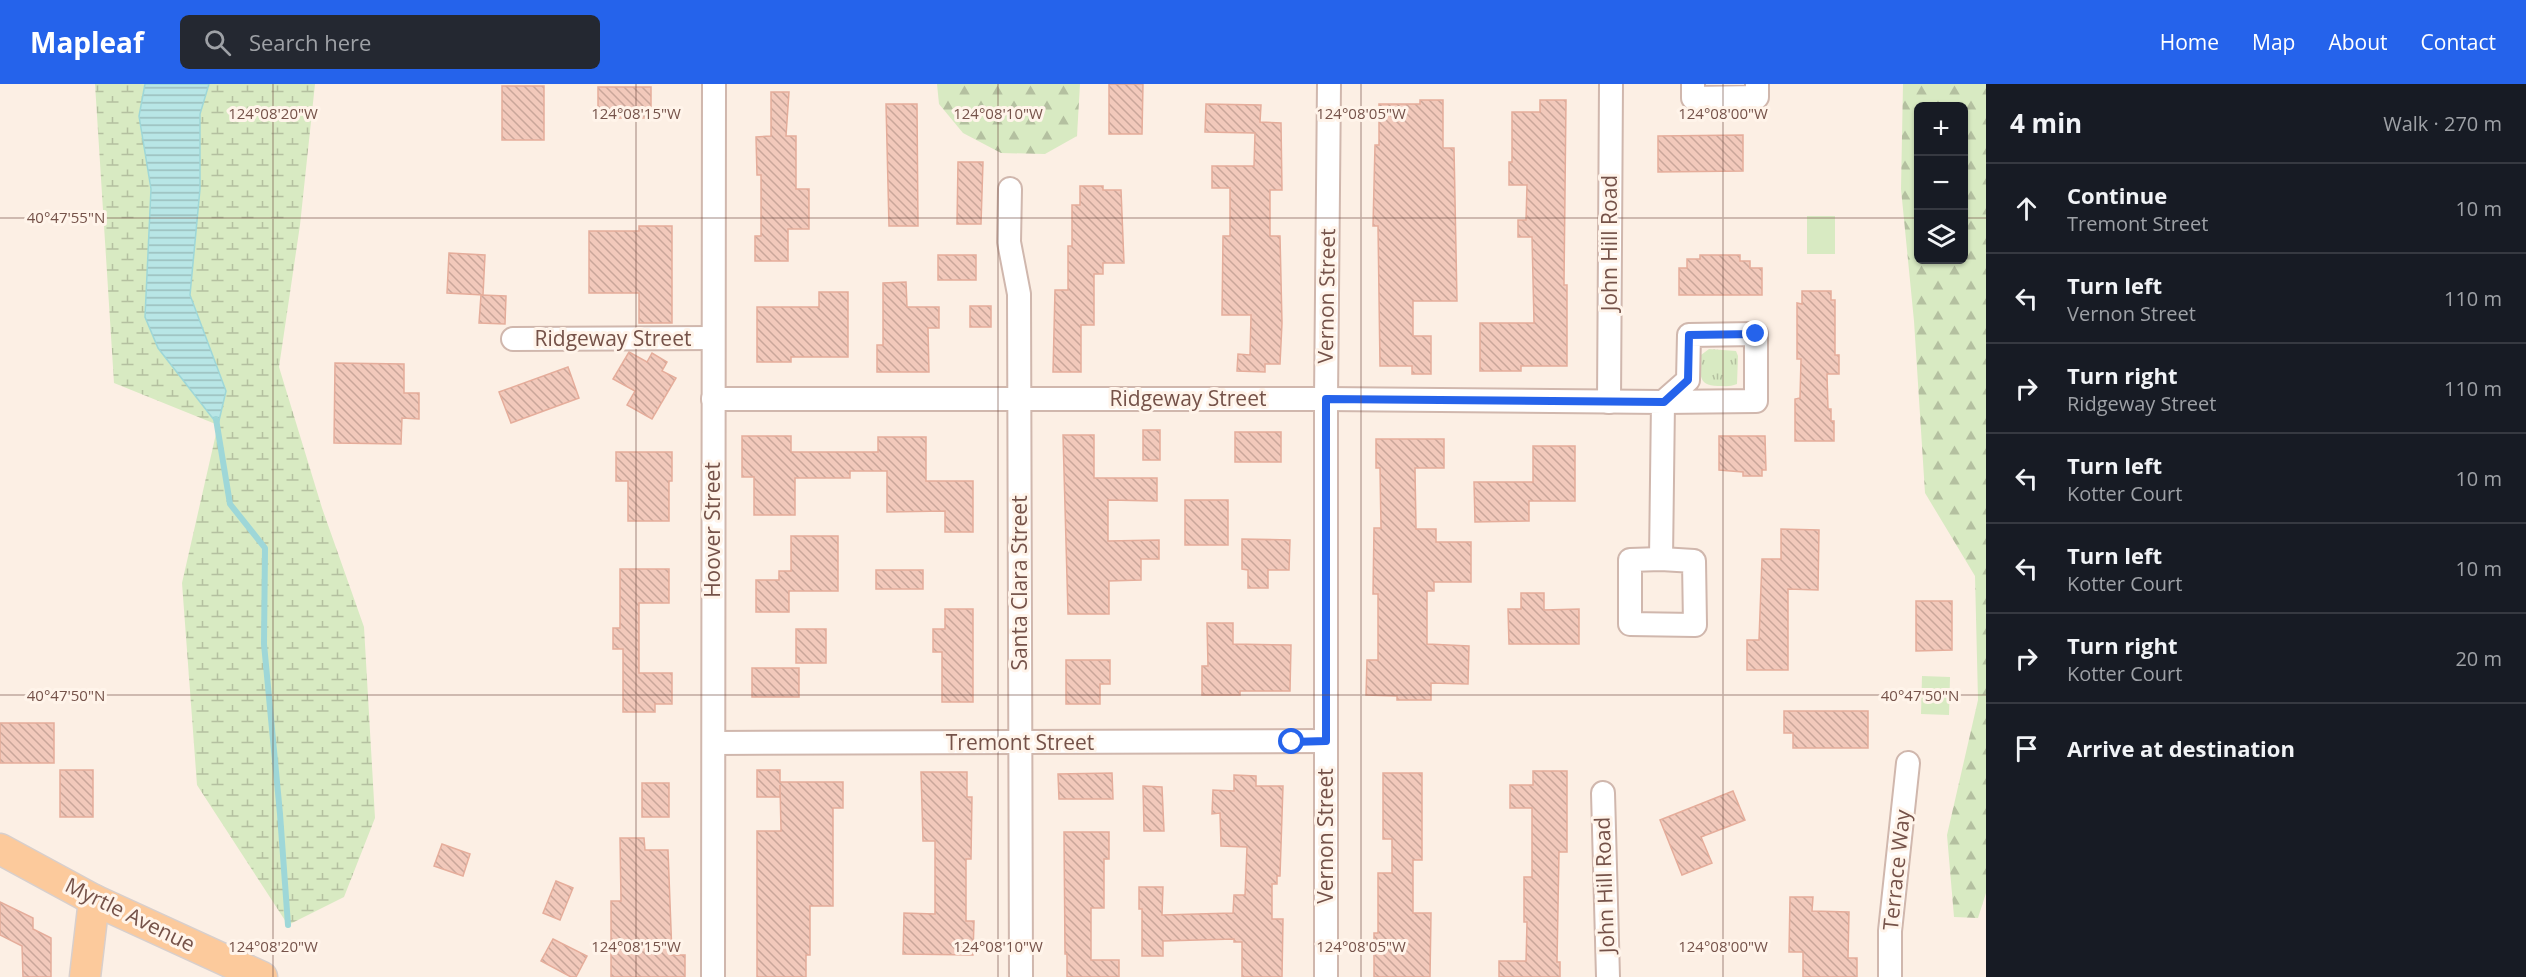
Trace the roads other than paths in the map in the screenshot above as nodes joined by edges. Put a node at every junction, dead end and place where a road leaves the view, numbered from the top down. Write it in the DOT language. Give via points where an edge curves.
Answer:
graph roads {
  1 [pos="714,84"];
  2 [pos="1329,84"];
  3 [pos="1611,84"];
  4 [pos="1693,84"];
  5 [pos="1757,84"];
  6 [pos="1010,189"];
  7 [pos="713,338"];
  8 [pos="513,339"];
  9 [pos="713,399"];
  10 [pos="1020,399"];
  11 [pos="1326,399"];
  12 [pos="1609,402"];
  13 [pos="1664,402"];
  14 [pos="1661,559"];
  15 [pos="1326,741"];
  16 [pos="714,743"];
  17 [pos="1020,743"];
  18 [pos="1908,763"];
  19 [pos="1603,793"];
  20 [pos="0,849"];
  21 [pos="94,900"];
  22 [pos="85,977"];
  23 [pos="262,977"];
  24 [pos="713,977"];
  25 [pos="1020,977"];
  26 [pos="1326,977"];
  27 [pos="1608,977"];
  28 [pos="1890,977"];
  1 -- 7 [label="street, Hoover Street"];
  2 -- 11 [label="street, Vernon Street"];
  3 -- 12 [label="street, John Hill Road"];
  4 -- 5 [label="street" via="1693,98 1757,97"];
  6 -- 10 [label="street, Santa Clara Street" via="1010,242 1019,294"];
  7 -- 8 [label="street, Ridgeway Street"];
  7 -- 9 [label="street, Hoover Street"];
  9 -- 10 [label="street, Ridgeway Street"];
  9 -- 16 [label="street, Hoover Street"];
  10 -- 11 [label="street, Ridgeway Street"];
  10 -- 17 [label="street, Santa Clara Street"];
  11 -- 12 [label="street, Ridgeway Street"];
  11 -- 15 [label="street, Vernon Street"];
  12 -- 13 [label="street, Ridgeway Street"];
  13 -- 13 [label="street, Ridgeway Street" via="1756,401 1756,334 1689,335 1688,380"];
  13 -- 14 [label="street"];
  15 -- 17 [label="street, Tremont Street"];
  15 -- 26 [label="street, Vernon Street"];
  16 -- 17 [label="street, Tremont Street"];
  16 -- 24 [label="street, Hoover Street"];
  17 -- 25 [label="street, Santa Clara Street"];
  18 -- 28 [label="street, Terrace Way" via="1890,931"];
  19 -- 27 [label="street, John Hill Road"];
  20 -- 21 [label="main road, Myrtle Avenue"];
  21 -- 22 [label="main road"];
  21 -- 23 [label="main road, Myrtle Avenue"];
}
